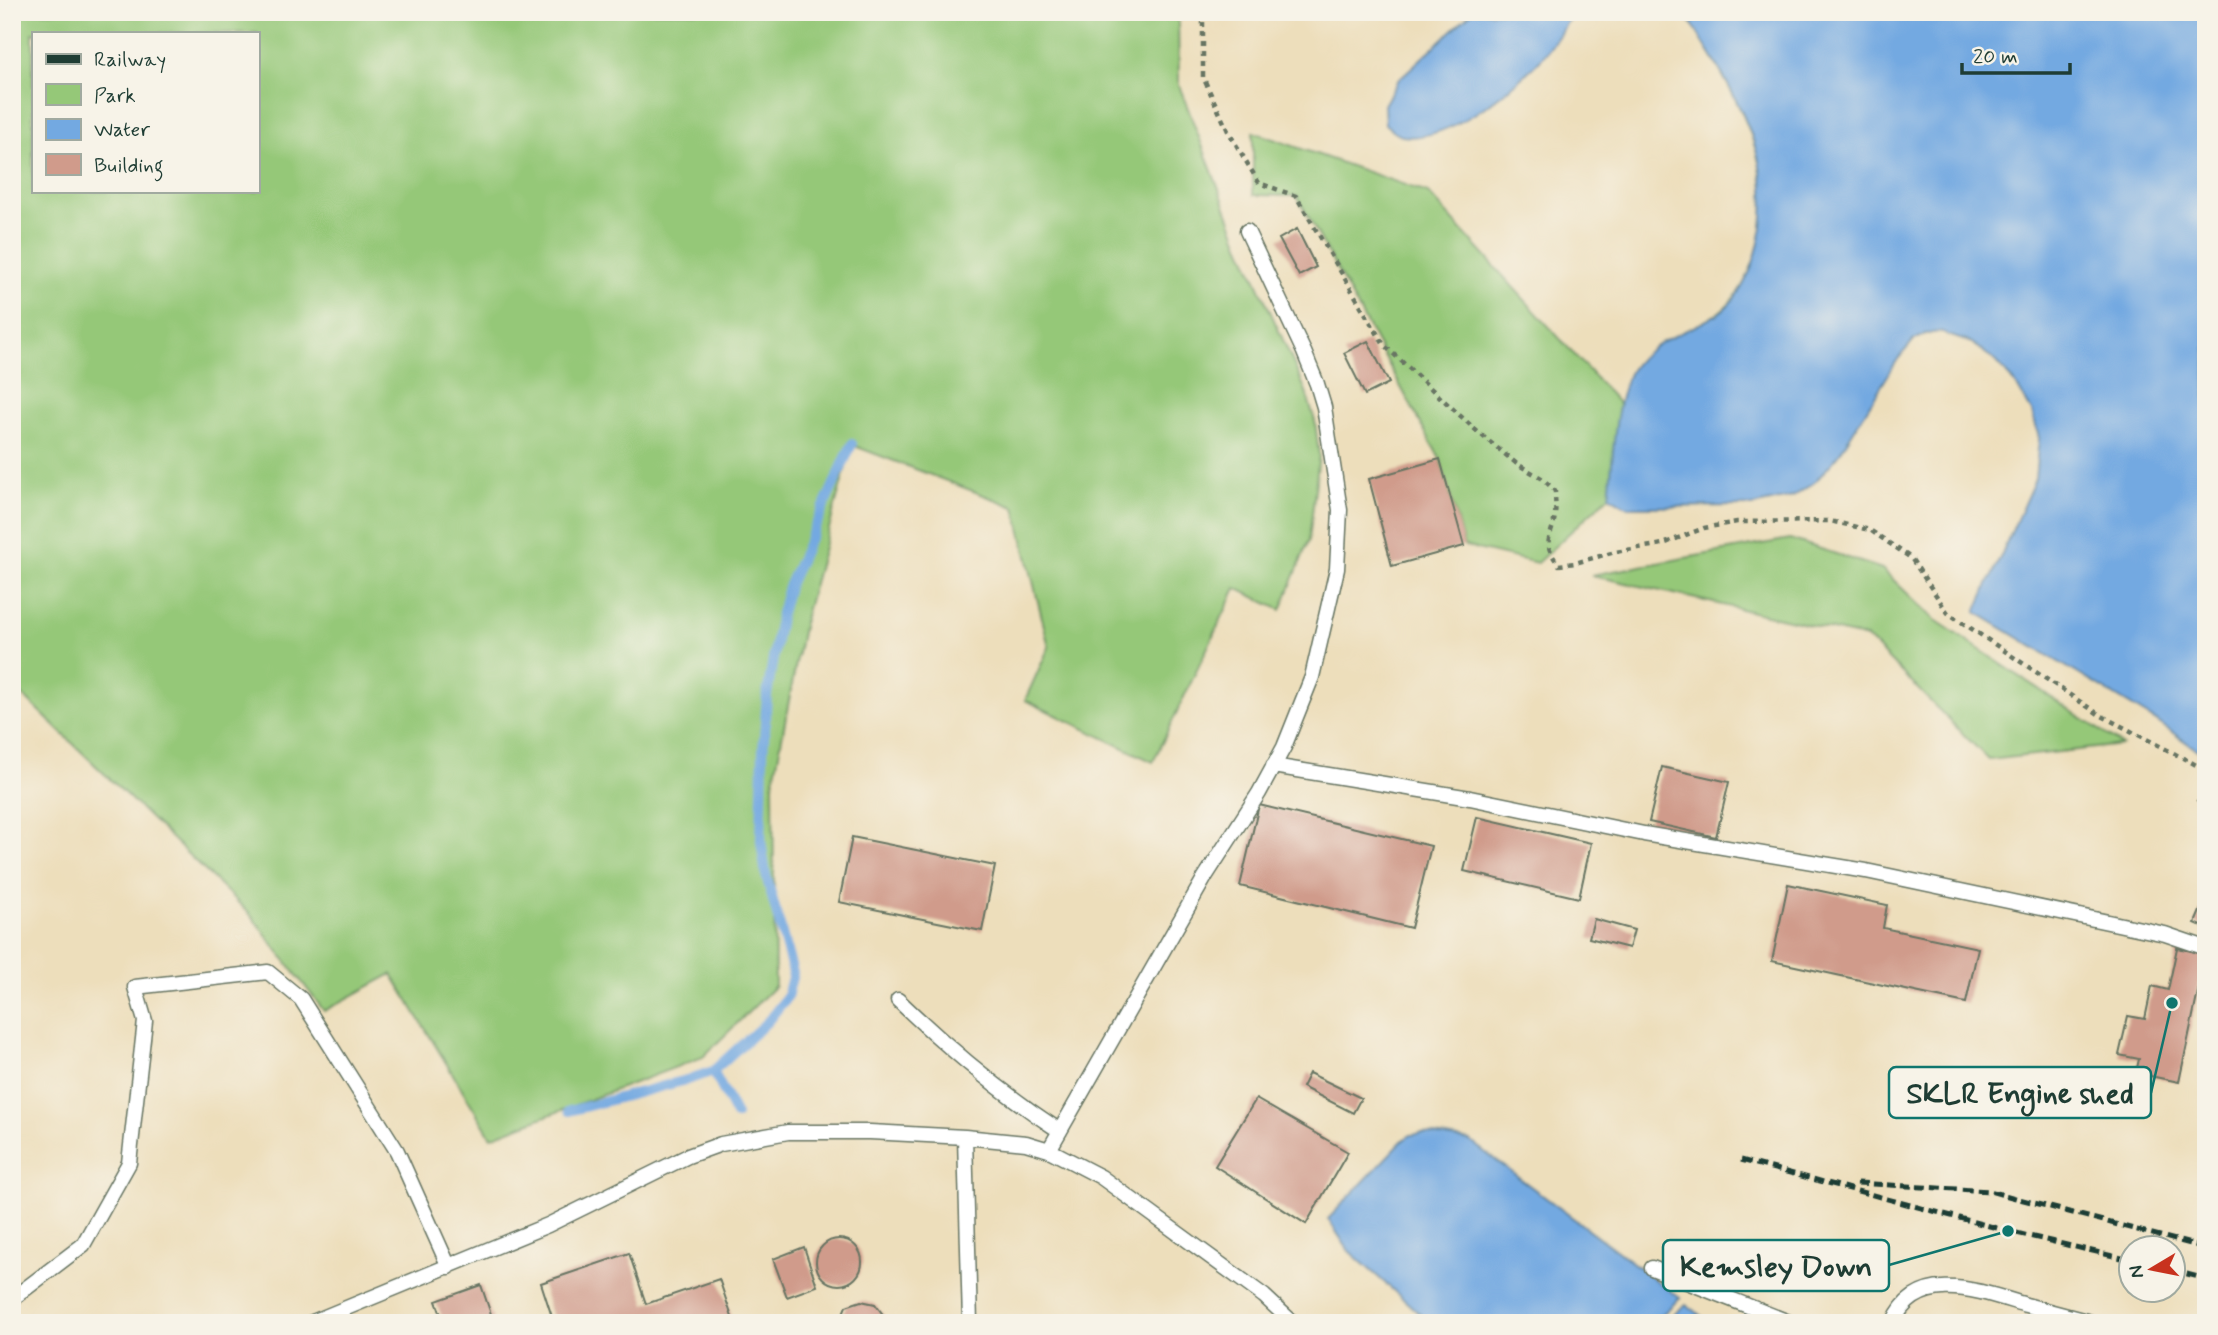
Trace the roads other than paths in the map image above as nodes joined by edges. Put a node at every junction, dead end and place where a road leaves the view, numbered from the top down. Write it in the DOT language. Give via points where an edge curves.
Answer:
graph roads {
  1 [pos="1247,230"];
  2 [pos="1273,766"];
  3 [pos="2206,948"];
  4 [pos="898,1000"];
  5 [pos="1060,1131"];
  6 [pos="965,1137"];
  7 [pos="1049,1150"];
  8 [pos="449,1267"];
  9 [pos="1652,1268"];
  10 [pos="12,1299"];
  11 [pos="344,1317"];
  12 [pos="310,1323"];
  13 [pos="970,1323"];
  14 [pos="1293,1323"];
  15 [pos="1791,1323"];
  16 [pos="1893,1323"];
  17 [pos="2094,1323"];
  1 -- 2 [label="lane" via="1317,384 1339,510 1337,569 1319,651 1303,704"];
  2 -- 3 [label="lane" via="1866,871 2165,934"];
  2 -- 5 [label="lane"];
  4 -- 5 [label="lane" via="1013,1101"];
  5 -- 7 [label="lane"];
  6 -- 7 [label="lane"];
  6 -- 8 [label="lane" via="788,1132 740,1139 688,1156 548,1225"];
  6 -- 13 [label="lane"];
  7 -- 14 [label="lane" via="1101,1177 1264,1296"];
  8 -- 10 [label="lane" via="397,1151 301,999 268,972 135,987 145,1021 129,1163 83,1245"];
  8 -- 11 [label="lane"];
  9 -- 15 [label="lane"];
  11 -- 12 [label="lane"];
  16 -- 17 [label="lane" via="1913,1297 1954,1287"];
}
